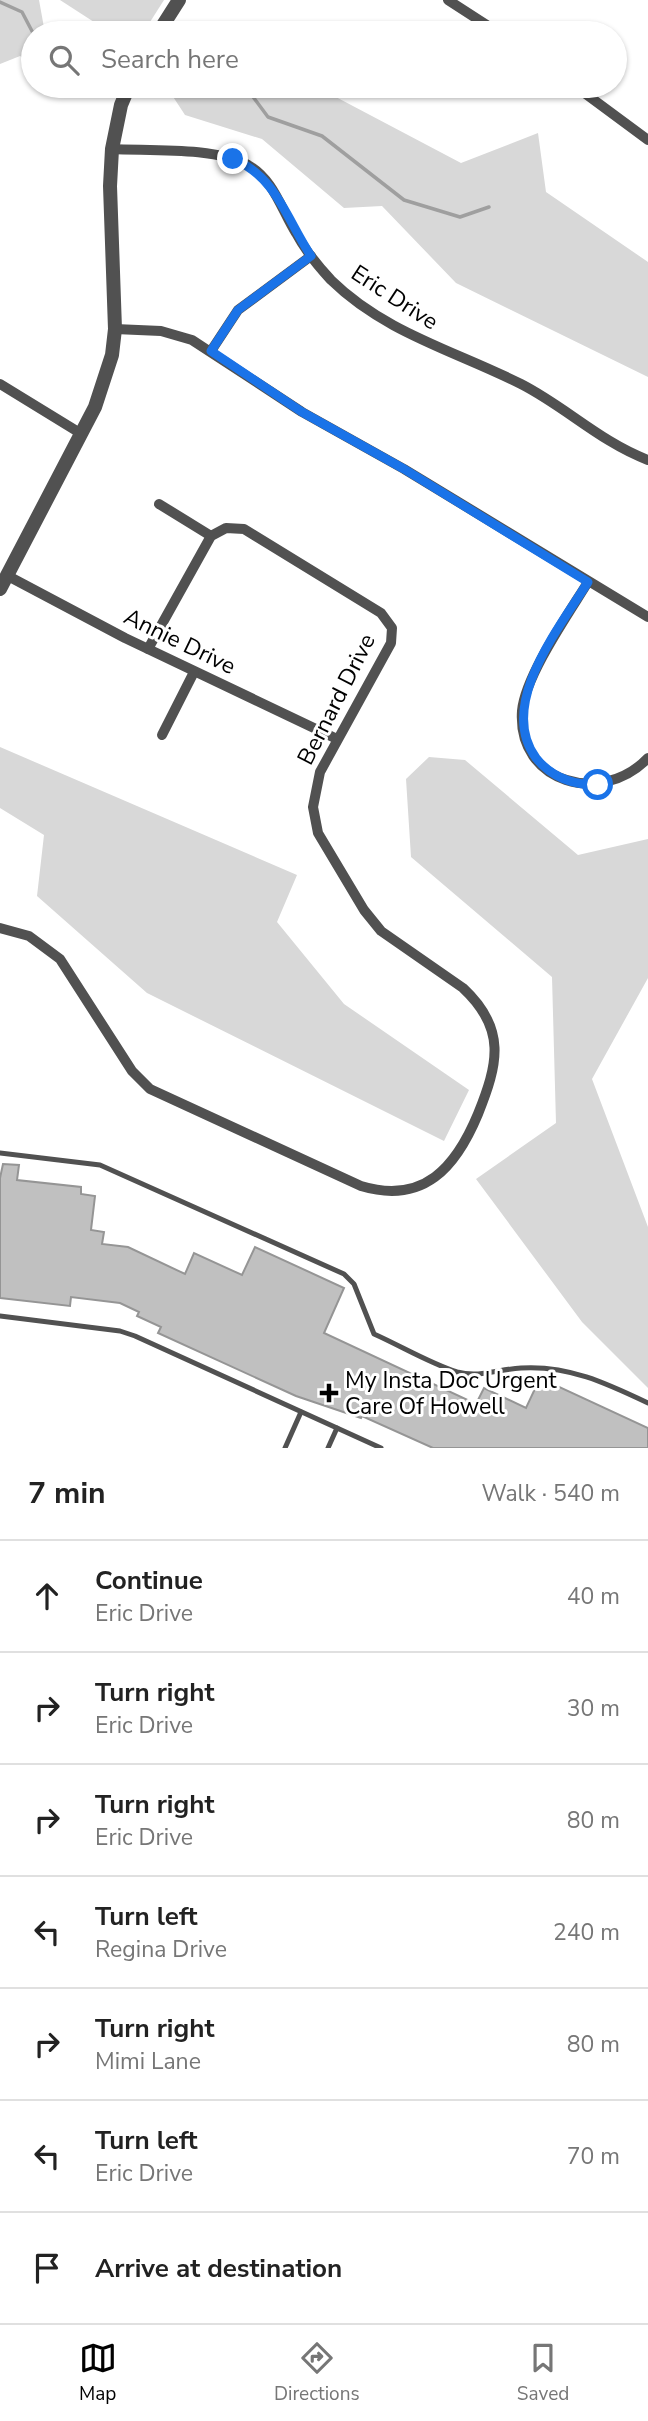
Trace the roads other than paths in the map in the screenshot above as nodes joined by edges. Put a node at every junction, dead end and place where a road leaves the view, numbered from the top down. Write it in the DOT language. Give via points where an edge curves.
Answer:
graph roads {
  1 [pos="179,0"];
  2 [pos="448,0"];
  3 [pos="166,21"];
  4 [pos="480,21"];
  5 [pos="124,98"];
  6 [pos="591,98"];
  7 [pos="648,140"];
  8 [pos="112,149"];
  9 [pos="311,256"];
  10 [pos="115,329"];
  11 [pos="211,351"];
  12 [pos="0,384"];
  13 [pos="80,433"];
  14 [pos="648,460"];
  15 [pos="159,504"];
  16 [pos="211,536"];
  17 [pos="8,576"];
  18 [pos="588,582"];
  19 [pos="0,589"];
  20 [pos="648,617"];
  21 [pos="148,649"];
  22 [pos="194,672"];
  23 [pos="162,735"];
  24 [pos="337,739"];
  25 [pos="648,758"];
  26 [pos="0,928"];
  27 [pos="0,1153"];
  28 [pos="0,1317"];
  29 [pos="648,1403"];
  30 [pos="301,1412"];
  31 [pos="337,1428"];
  32 [pos="366,1445"];
  33 [pos="285,1448"];
  34 [pos="328,1448"];
  35 [pos="381,1448"];
  1 -- 3 [label="street"];
  2 -- 4 [label="street"];
  5 -- 8 [label="street"];
  6 -- 7 [label="street"];
  8 -- 9 [label="street, Eric Drive" via="221,156 247,164 271,186"];
  8 -- 10 [label="street"];
  9 -- 11 [label="street" via="238,310"];
  9 -- 14 [label="street, Eric Drive" via="346,292 398,328 522,385 603,439"];
  10 -- 11 [label="street" via="170,332"];
  10 -- 13 [label="street" via="104,385"];
  11 -- 18 [label="street" via="302,412"];
  12 -- 13 [label="street"];
  13 -- 17 [label="street"];
  15 -- 16 [label="street"];
  16 -- 21 [label="street"];
  16 -- 24 [label="street, Bernard Drive" via="226,528 244,529 382,613 390,624 391,643"];
  17 -- 19 [label="street"];
  17 -- 21 [label="street, Annie Drive"];
  18 -- 20 [label="street"];
  18 -- 25 [label="street" via="526,691 522,713 526,740 549,771 585,785 626,777"];
  21 -- 22 [label="street, Annie Drive"];
  22 -- 23 [label="street"];
  22 -- 24 [label="street, Annie Drive"];
  24 -- 26 [label="street, Bernard Drive" via="314,790 315,823 322,843 375,925 463,988 485,1012 493,1033 494,1068 472,1130 452,1164 434,1178 400,1190 361,1186 150,1089 132,1071 60,959 29,936"];
  27 -- 29 [label="lane" via="100,1165 344,1274 354,1284 374,1334 457,1372 484,1374 521,1368 572,1372 592,1376"];
  28 -- 30 [label="lane" via="120,1331"];
  30 -- 31 [label="lane"];
  30 -- 33 [label="lane"];
  31 -- 32 [label="lane"];
  31 -- 34 [label="lane"];
  32 -- 35 [label="lane"];
}
